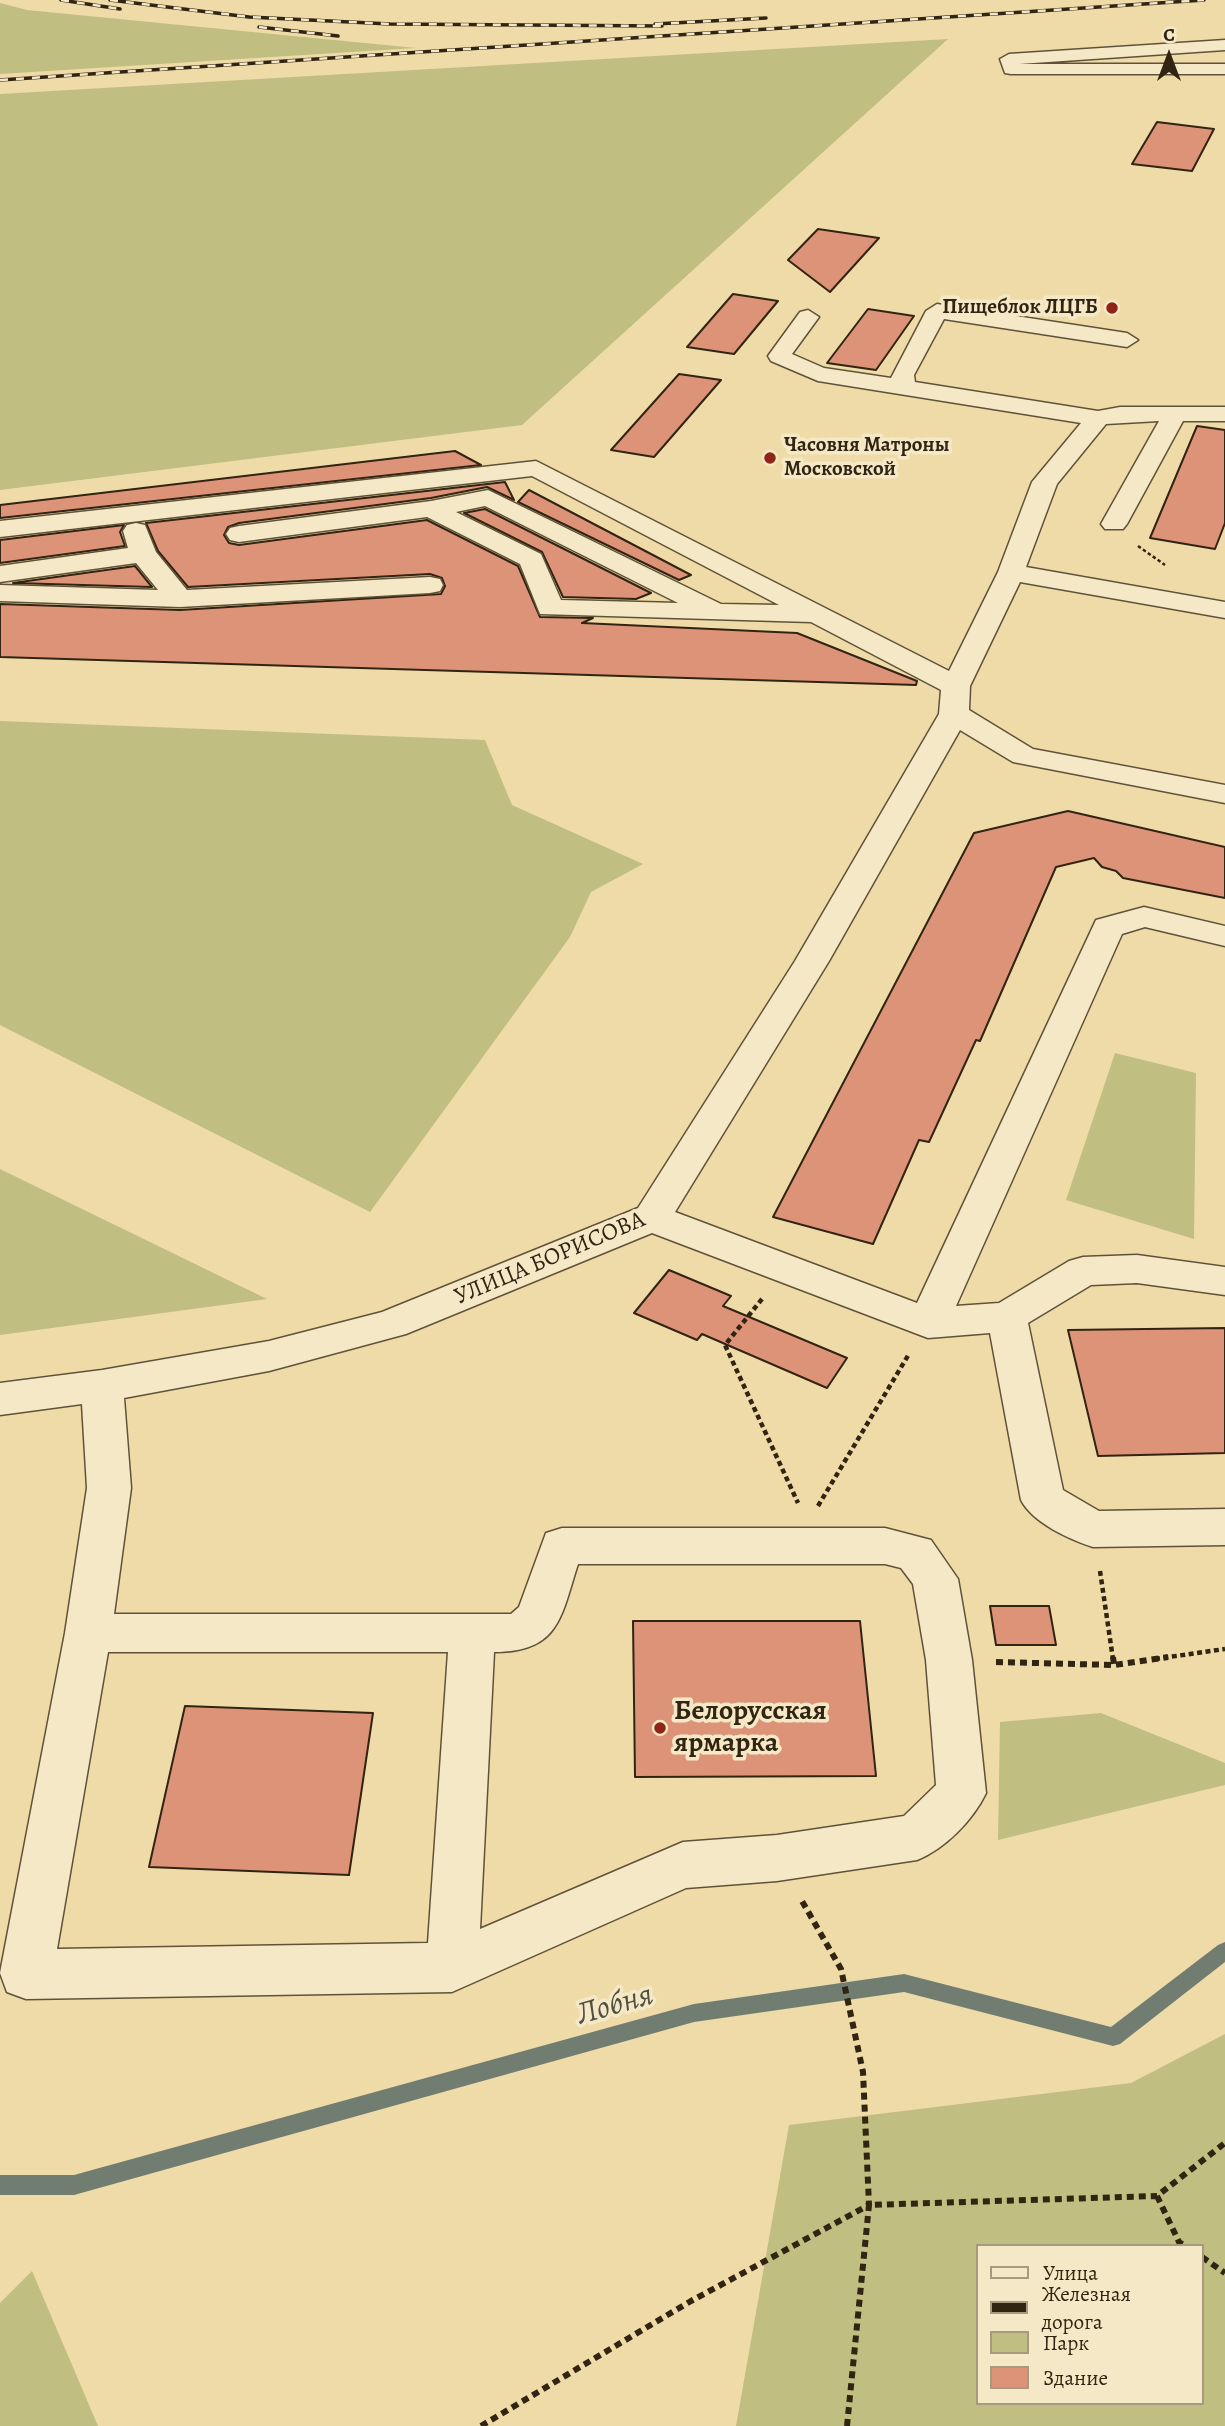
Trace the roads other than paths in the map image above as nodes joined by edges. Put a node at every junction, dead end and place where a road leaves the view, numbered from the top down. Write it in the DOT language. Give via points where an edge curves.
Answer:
graph roads {
  1 [pos="1225,46"];
  2 [pos="1225,69"];
  3 [pos="808,317"];
  4 [pos="1127,340"];
  5 [pos="904,386"];
  6 [pos="1175,414"];
  7 [pos="1225,414"];
  8 [pos="1098,418"];
  9 [pos="431,509"];
  10 [pos="131,512"];
  11 [pos="1114,524"];
  12 [pos="0,529"];
  13 [pos="239,534"];
  14 [pos="143,554"];
  15 [pos="1011,572"];
  16 [pos="0,574"];
  17 [pos="430,585"];
  18 [pos="0,593"];
  19 [pos="180,600"];
  20 [pos="1225,610"];
  21 [pos="719,613"];
  22 [pos="818,615"];
  23 [pos="955,700"];
  24 [pos="1225,794"];
  25 [pos="1225,936"];
  26 [pos="652,1218"];
  27 [pos="1225,1281"];
  28 [pos="1007,1317"];
  29 [pos="928,1323"];
  30 [pos="102,1386"];
  31 [pos="0,1399"];
  32 [pos="1225,1527"];
  33 [pos="88,1633"];
  34 [pos="472,1634"];
  35 [pos="453,1967"];
  1 -- 2 [label="street" via="1009,59 1011,69"];
  3 -- 5 [label="street" via="779,356 818,374"];
  4 -- 5 [label="street" via="937,311 902,375"];
  5 -- 8 [label="street"];
  6 -- 7 [label="street"];
  6 -- 8 [label="street"];
  6 -- 11 [label="street"];
  8 -- 15 [label="street, УЛИЦА БОРИСОВА" via="1045,482"];
  9 -- 13 [label="street"];
  9 -- 21 [label="street" via="488,498"];
  9 -- 21 [label="street" via="532,560 550,608"];
  10 -- 12 [label="street"];
  10 -- 14 [label="street"];
  10 -- 22 [label="street" via="536,468"];
  14 -- 16 [label="street"];
  14 -- 19 [label="street"];
  15 -- 20 [label="street"];
  15 -- 23 [label="street, УЛИЦА БОРИСОВА"];
  17 -- 19 [label="street"];
  18 -- 19 [label="street"];
  21 -- 22 [label="street"];
  22 -- 23 [label="street"];
  23 -- 24 [label="street" via="1024,756"];
  23 -- 26 [label="street, УЛИЦА БОРИСОВА" via="812,961"];
  25 -- 29 [label="street" via="1144,918 1108,927"];
  26 -- 29 [label="street"];
  26 -- 30 [label="street, УЛИЦА БОРИСОВА" via="392,1324 269,1356"];
  27 -- 28 [label="street" via="1137,1269 1083,1271"];
  28 -- 29 [label="street"];
  28 -- 32 [label="street" via="1043,1500 1093,1529"];
  30 -- 31 [label="street, УЛИЦА БОРИСОВА"];
  30 -- 33 [label="street" via="109,1488"];
  33 -- 34 [label="street"];
  33 -- 35 [label="street" via="26,1974"];
  34 -- 35 [label="street"];
  34 -- 35 [label="street" via="513,1633 531,1626 562,1546 808,1534 915,1553 935,1579 949,1660 961,1793 917,1837 778,1858 683,1864"];
}
